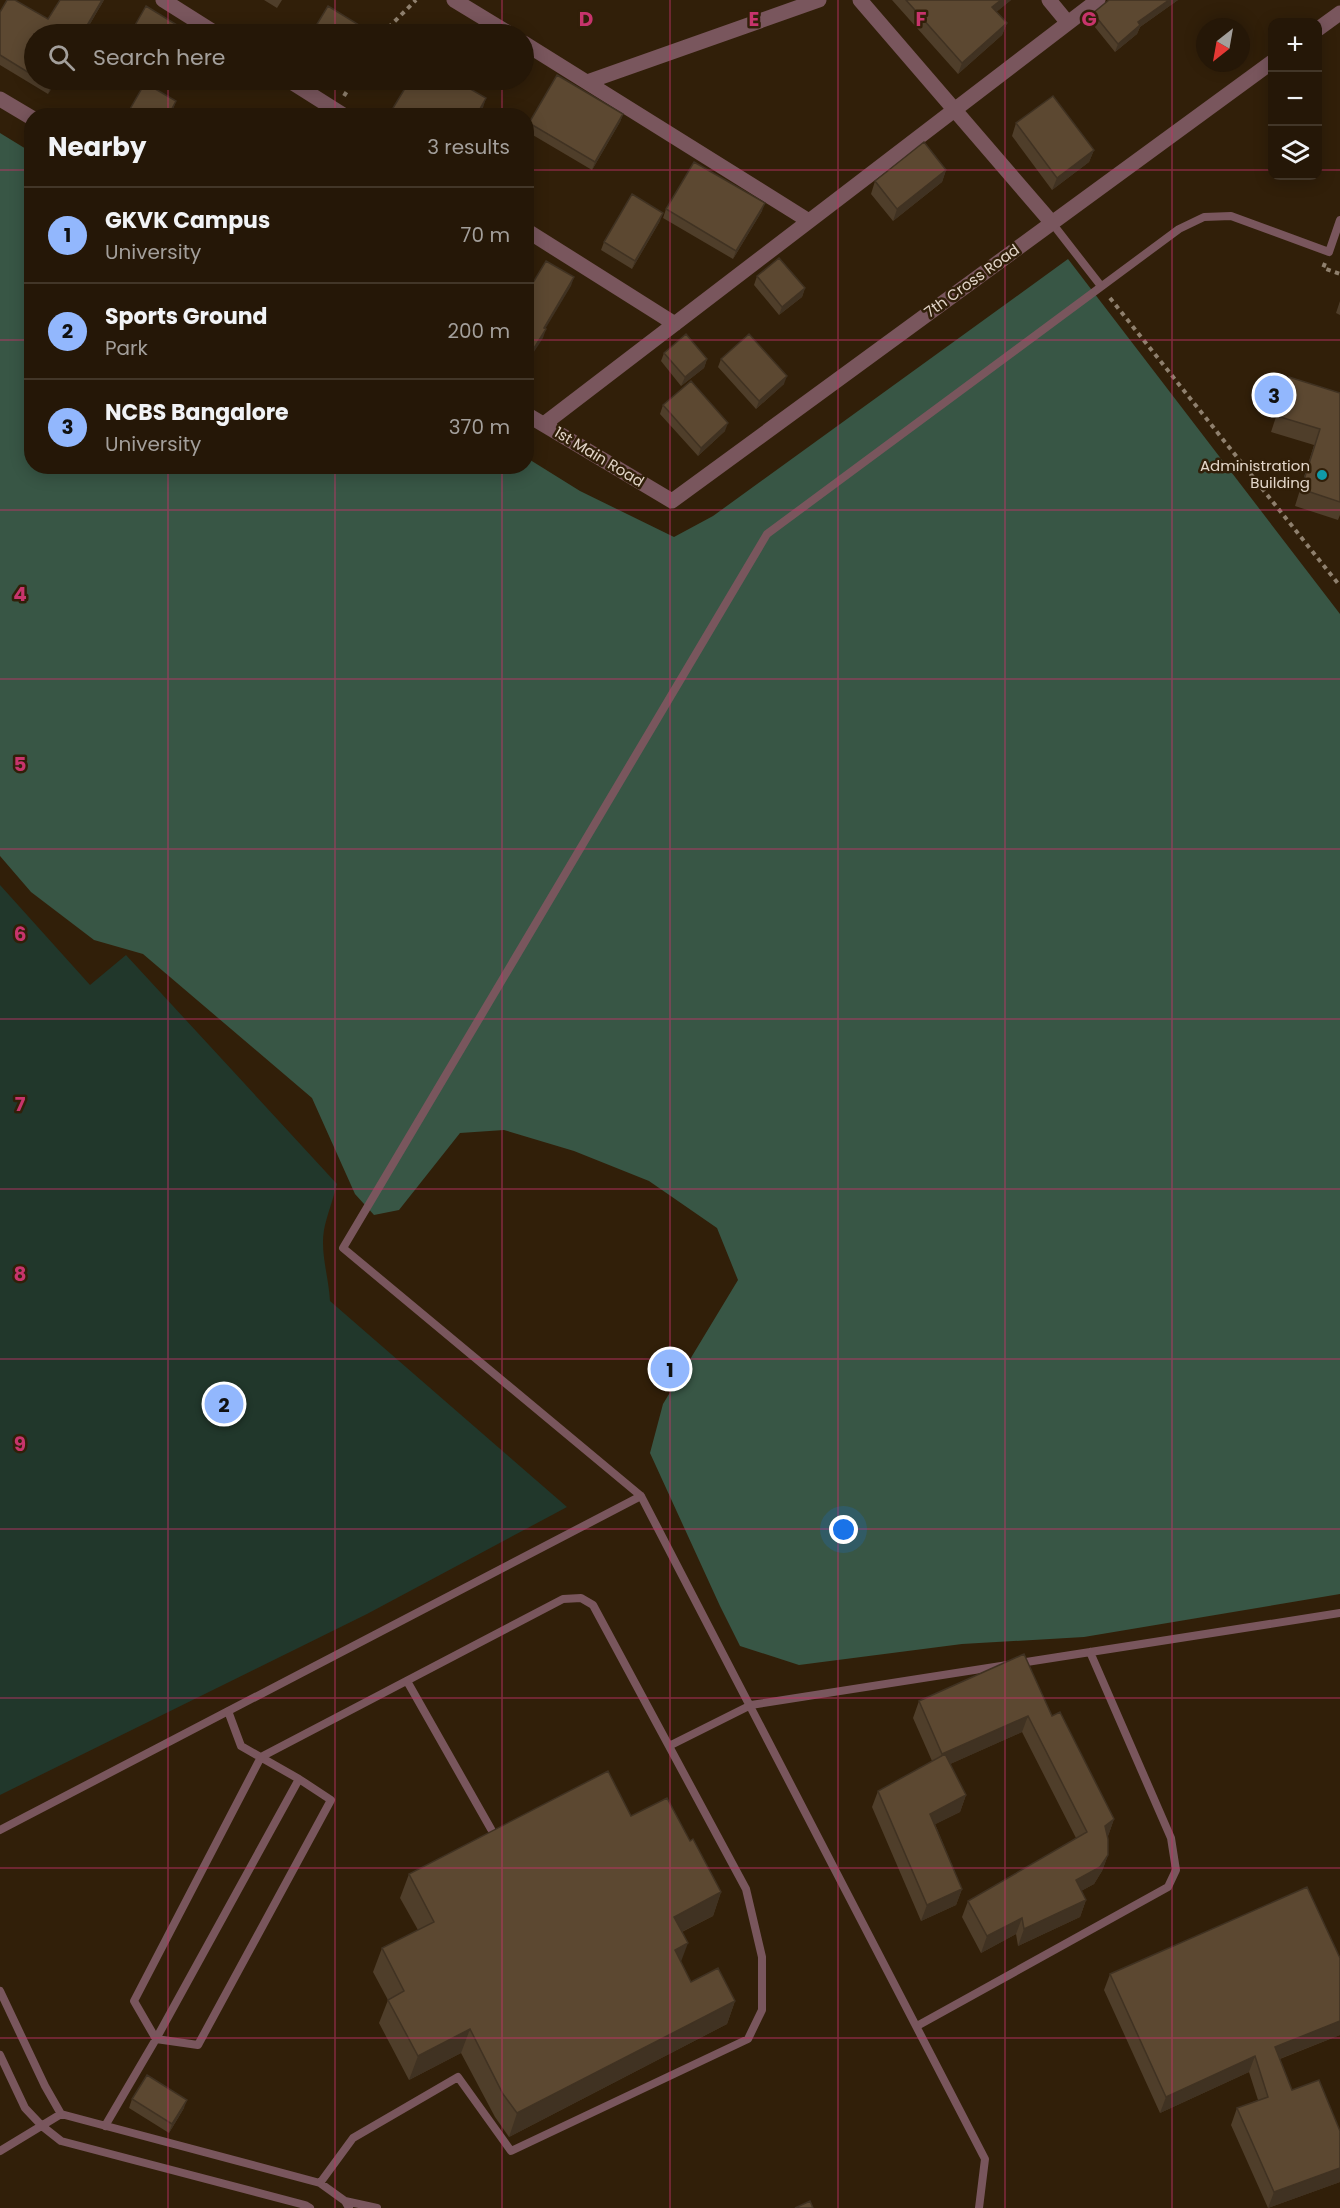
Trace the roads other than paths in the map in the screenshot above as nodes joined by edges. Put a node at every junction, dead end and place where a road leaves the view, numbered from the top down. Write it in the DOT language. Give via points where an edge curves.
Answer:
graph roads {
  1 [pos="163,0"];
  2 [pos="819,0"];
  3 [pos="860,0"];
  4 [pos="1049,0"];
  5 [pos="1098,0"];
  6 [pos="459,1"];
  7 [pos="1340,12"];
  8 [pos="1068,23"];
  9 [pos="201,24"];
  10 [pos="495,24"];
  11 [pos="1322,25"];
  12 [pos="534,49"];
  13 [pos="1268,65"];
  14 [pos="586,82"];
  15 [pos="304,90"];
  16 [pos="0,99"];
  17 [pos="332,108"];
  18 [pos="955,110"];
  19 [pos="24,113"];
  20 [pos="1340,220"];
  21 [pos="809,221"];
  22 [pos="1052,223"];
  23 [pos="534,235"];
  24 [pos="1101,286"];
  25 [pos="675,324"];
  26 [pos="534,418"];
  27 [pos="544,424"];
  28 [pos="672,501"];
  29 [pos="641,1496"];
  30 [pos="1340,1613"];
  31 [pos="1090,1652"];
  32 [pos="407,1681"];
  33 [pos="751,1705"];
  34 [pos="228,1711"];
  35 [pos="669,1746"];
  36 [pos="261,1757"];
  37 [pos="299,1779"];
  38 [pos="491,1828"];
  39 [pos="0,1830"];
  40 [pos="0,1991"];
  41 [pos="917,2026"];
  42 [pos="156,2039"];
  43 [pos="0,2055"];
  44 [pos="61,2114"];
  45 [pos="42,2126"];
  46 [pos="105,2126"];
  47 [pos="0,2151"];
  48 [pos="320,2183"];
  49 [pos="347,2204"];
  50 [pos="310,2208"];
  51 [pos="377,2208"];
  52 [pos="979,2208"];
  1 -- 9 [label="street"];
  2 -- 14 [label="street"];
  3 -- 18 [label="street"];
  4 -- 8 [label="street"];
  5 -- 8 [label="street"];
  6 -- 10 [label="street"];
  7 -- 11 [label="street"];
  8 -- 18 [label="street"];
  12 -- 14 [label="street"];
  13 -- 22 [label="street, 7th Cross Road"];
  14 -- 21 [label="street"];
  15 -- 17 [label="street"];
  16 -- 19 [label="street"];
  18 -- 21 [label="street"];
  18 -- 22 [label="street"];
  20 -- 24 [label="lane" via="1329,252 1231,216 1204,217 1179,229"];
  21 -- 25 [label="street"];
  22 -- 24 [label="lane"];
  22 -- 28 [label="street, 7th Cross Road"];
  23 -- 25 [label="street"];
  24 -- 29 [label="lane" via="768,534 344,1248"];
  25 -- 27 [label="street"];
  26 -- 27 [label="street, 1st Main Road"];
  27 -- 28 [label="street, 1st Main Road"];
  29 -- 33 [label="lane"];
  29 -- 34 [label="lane"];
  30 -- 31 [label="lane"];
  31 -- 33 [label="lane"];
  31 -- 41 [label="lane" via="1171,1838 1176,1870 1168,1887"];
  32 -- 35 [label="lane" via="563,1599 581,1598 593,1605"];
  32 -- 36 [label="lane"];
  32 -- 38 [label="lane"];
  33 -- 35 [label="lane"];
  33 -- 41 [label="lane"];
  34 -- 36 [label="lane" via="241,1746"];
  34 -- 39 [label="lane"];
  35 -- 48 [label="lane" via="746,1889 762,1957 762,2010 748,2038 511,2151 458,2077 353,2138"];
  36 -- 37 [label="lane"];
  36 -- 42 [label="lane" via="134,2001"];
  37 -- 42 [label="lane"];
  37 -- 42 [label="lane" via="331,1800 198,2045"];
  40 -- 44 [label="lane"];
  41 -- 52 [label="lane" via="986,2159"];
  42 -- 46 [label="lane"];
  43 -- 45 [label="lane" via="26,2108"];
  44 -- 45 [label="lane"];
  44 -- 46 [label="lane"];
  45 -- 47 [label="lane"];
  45 -- 50 [label="lane" via="61,2141"];
  46 -- 48 [label="lane"];
  48 -- 49 [label="lane"];
  49 -- 51 [label="lane"];
}
